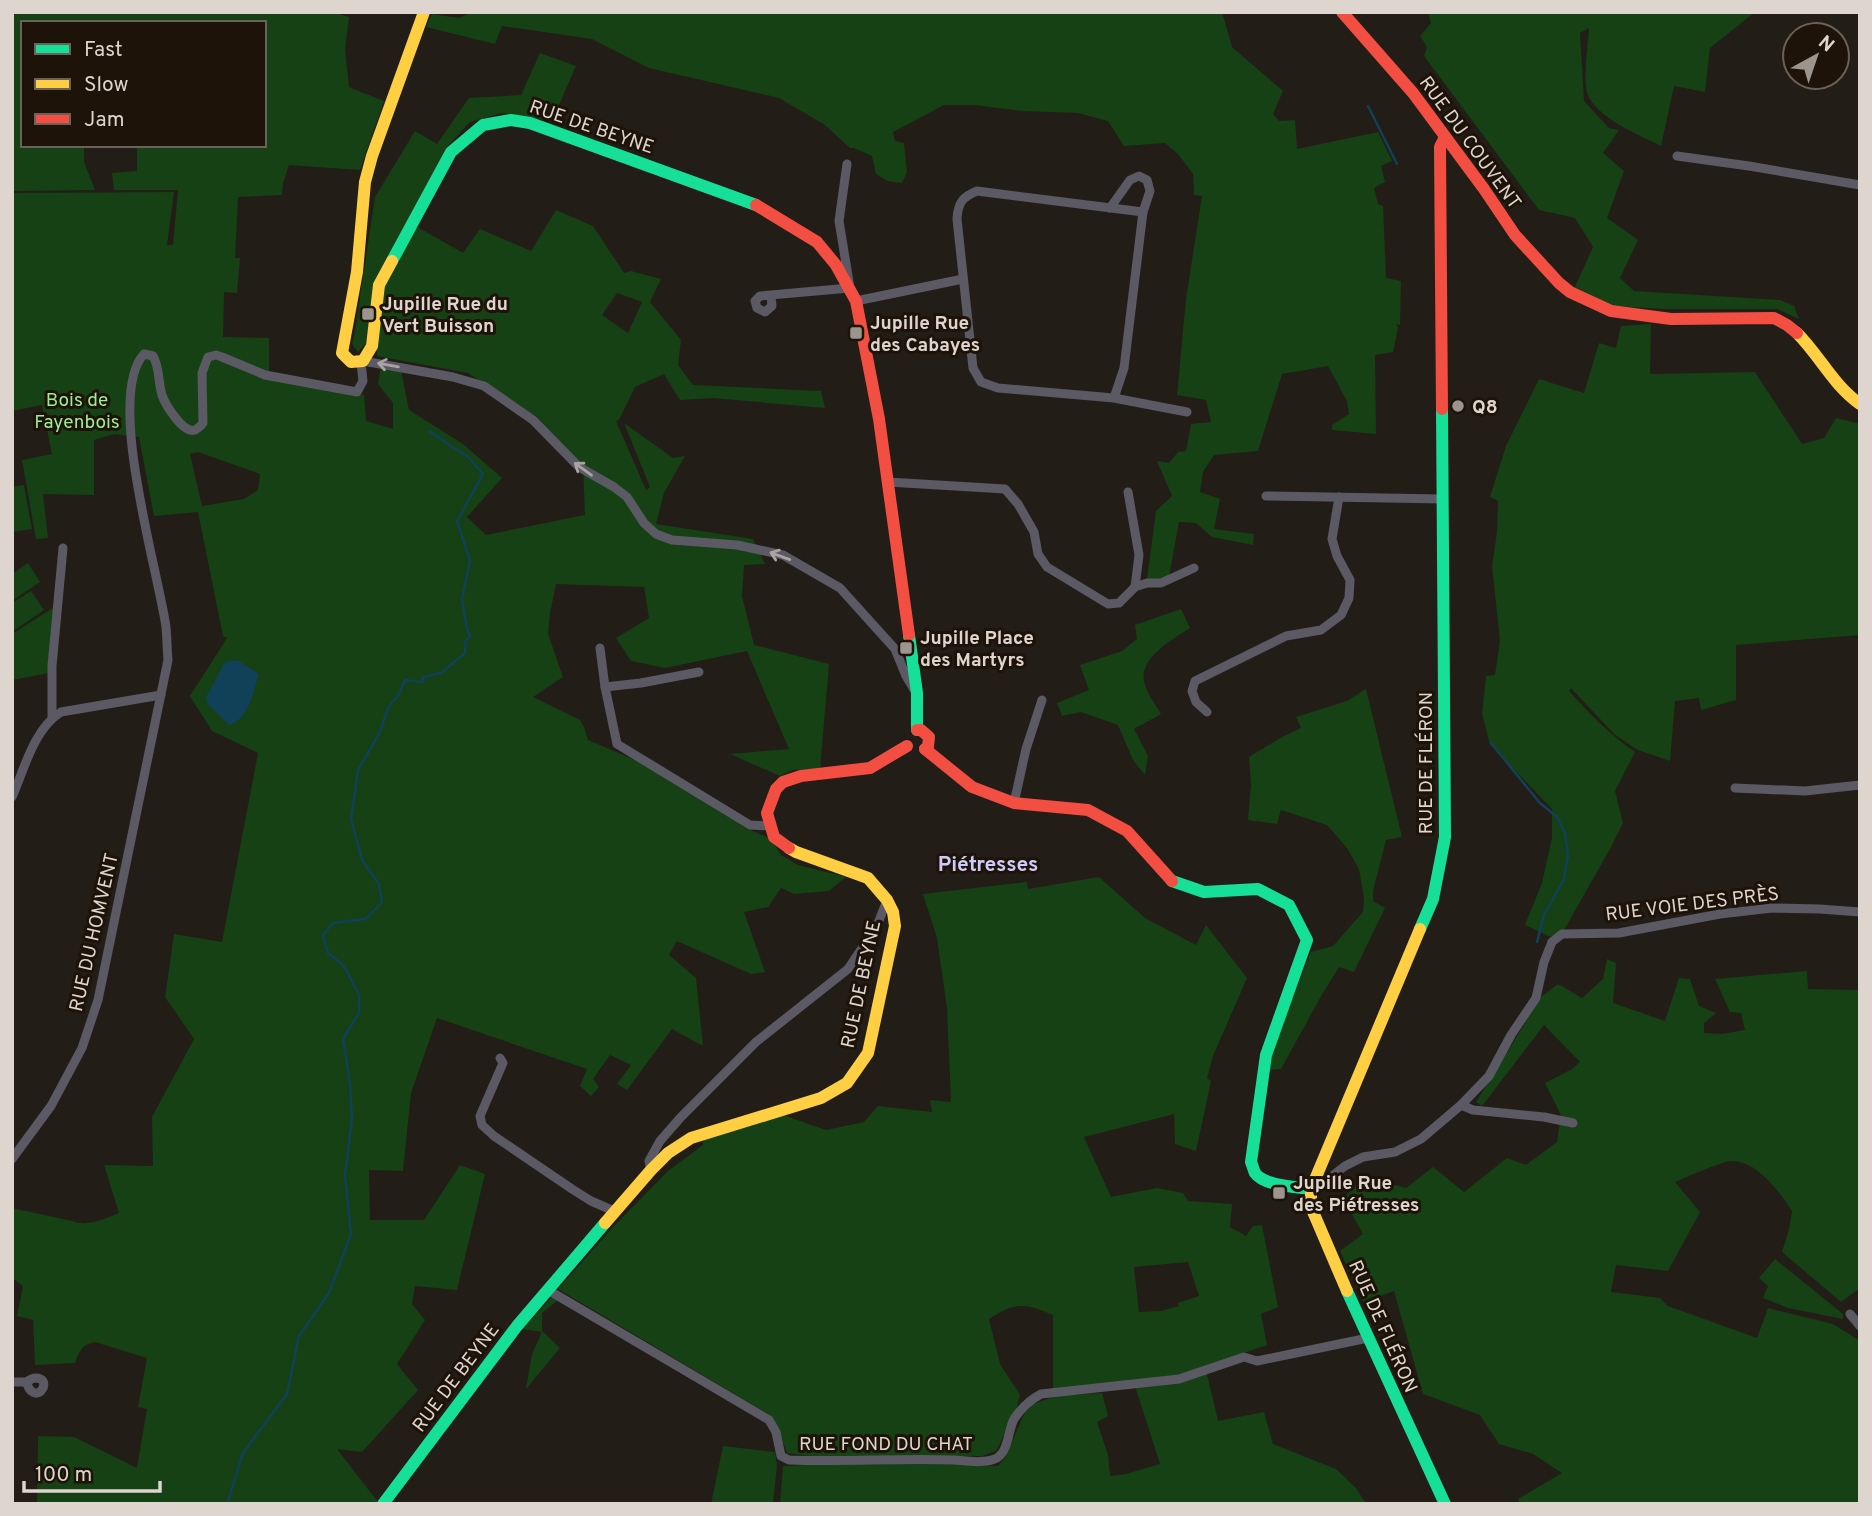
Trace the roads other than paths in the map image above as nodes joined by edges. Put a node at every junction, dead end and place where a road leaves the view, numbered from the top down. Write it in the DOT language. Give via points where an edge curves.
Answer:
graph roads {
  1 [pos="424,12"];
  2 [pos="1342,12"];
  3 [pos="1445,137"];
  4 [pos="1677,156"];
  5 [pos="848,164"];
  6 [pos="1860,185"];
  7 [pos="1110,208"];
  8 [pos="1143,212"];
  9 [pos="962,279"];
  10 [pos="850,288"];
  11 [pos="771,295"];
  12 [pos="856,301"];
  13 [pos="362,362"];
  14 [pos="1114,398"];
  15 [pos="1854,401"];
  16 [pos="1187,412"];
  17 [pos="888,482"];
  18 [pos="1128,492"];
  19 [pos="1266,496"];
  20 [pos="1339,497"];
  21 [pos="1443,499"];
  22 [pos="63,548"];
  23 [pos="1195,568"];
  24 [pos="1135,587"];
  25 [pos="600,648"];
  26 [pos="699,672"];
  27 [pos="605,687"];
  28 [pos="917,693"];
  29 [pos="161,695"];
  30 [pos="1042,700"];
  31 [pos="1207,712"];
  32 [pos="52,718"];
  33 [pos="918,730"];
  34 [pos="907,746"];
  35 [pos="925,749"];
  36 [pos="1860,785"];
  37 [pos="1735,788"];
  38 [pos="12,797"];
  39 [pos="1014,803"];
  40 [pos="770,826"];
  41 [pos="887,900"];
  42 [pos="1860,912"];
  43 [pos="500,1058"];
  44 [pos="1461,1105"];
  45 [pos="1573,1124"];
  46 [pos="12,1159"];
  47 [pos="651,1170"];
  48 [pos="1311,1189"];
  49 [pos="614,1210"];
  50 [pos="548,1290"];
  51 [pos="1850,1314"];
  52 [pos="1860,1326"];
  53 [pos="1367,1338"];
  54 [pos="12,1382"];
  55 [pos="27,1382"];
  56 [pos="383,1504"];
  57 [pos="1445,1504"];
  1 -- 13 [label="street" via="365,182 357,272 342,353 351,362"];
  2 -- 3 [label="street, RUE DU COUVENT"];
  3 -- 15 [label="street, RUE DU COUVENT" via="1515,235 1570,292 1611,311 1671,319 1774,318 1797,333"];
  3 -- 21 [label="street, RUE DE FLÉRON" via="1440,147"];
  4 -- 6 [label="street"];
  5 -- 10 [label="street" via="839,220"];
  7 -- 8 [label="street"];
  7 -- 8 [label="street" via="1130,180 1139,176 1147,180 1150,191"];
  7 -- 9 [label="street" via="977,191 965,196 958,205 957,219"];
  8 -- 14 [label="street" via="1124,368"];
  9 -- 12 [label="street"];
  9 -- 14 [label="street" via="973,368 981,382 998,388"];
  10 -- 11 [label="street"];
  10 -- 12 [label="street, RUE DE BEYNE"];
  10 -- 13 [label="street, RUE DE BEYNE" via="817,242 761,207 511,120 483,125 451,152 379,285 372,346"];
  12 -- 17 [label="street, RUE DE BEYNE"];
  28 -- 13 [label="street, one-way" via="895,649 840,588 783,555 656,534 627,497 579,467 533,420 484,386"];
  13 -- 29 [label="street, RUE DU HOMVENT" via="363,381 357,392 265,375 222,356 208,357 202,373 204,423 191,431 182,427 162,397 153,356 144,354 138,362 130,392 131,450 166,627 168,660"];
  14 -- 16 [label="street"];
  17 -- 24 [label="street" via="1005,489 1034,532 1038,555 1047,567 1108,604 1119,603"];
  17 -- 28 [label="street, RUE DE BEYNE"];
  18 -- 24 [label="street" via="1139,555"];
  19 -- 20 [label="street"];
  20 -- 21 [label="street"];
  20 -- 31 [label="street" via="1332,539 1350,580 1349,598 1341,615 1321,630 1286,636 1195,681 1196,702"];
  21 -- 48 [label="street, RUE DE FLÉRON" via="1445,836 1433,899"];
  22 -- 32 [label="street" via="51,666"];
  23 -- 24 [label="street" via="1161,583"];
  25 -- 27 [label="street"];
  26 -- 27 [label="street"];
  27 -- 40 [label="street" via="617,744 750,825"];
  28 -- 33 [label="street, RUE DE BEYNE"];
  29 -- 32 [label="street" via="61,712"];
  29 -- 46 [label="street, RUE DU HOMVENT" via="98,1000 82,1048 51,1106"];
  30 -- 39 [label="street"];
  32 -- 38 [label="street" via="39,734"];
  33 -- 34 [label="street" via="911,731"];
  33 -- 35 [label="street" via="929,737"];
  34 -- 35 [label="street" via="919,752"];
  34 -- 40 [label="street" via="870,768 783,782 766,813"];
  35 -- 39 [label="street" via="972,787"];
  36 -- 37 [label="street" via="1805,791"];
  39 -- 48 [label="street" via="1088,810 1126,831 1174,883 1204,892 1258,889 1289,905 1307,940 1266,1055 1251,1162 1258,1177"];
  40 -- 41 [label="street, RUE DE BEYNE" via="774,837 796,852 868,878"];
  41 -- 47 [label="street" via="877,926 848,969 756,1042 681,1117 660,1141 649,1161"];
  41 -- 47 [label="street, RUE DE BEYNE" via="895,926 868,1053 847,1083 821,1098 691,1138"];
  42 -- 44 [label="street, RUE VOIE DES PRÈS" via="1772,908 1619,933 1562,934 1552,942 1536,998 1489,1076"];
  43 -- 49 [label="street" via="503,1063 480,1116 482,1125 572,1189"];
  44 -- 45 [label="street"];
  44 -- 48 [label="street" via="1421,1139 1395,1152 1363,1157"];
  47 -- 49 [label="street, RUE DE BEYNE"];
  48 -- 53 [label="street, RUE DE FLÉRON" via="1316,1221"];
  49 -- 50 [label="street, RUE DE BEYNE"];
  50 -- 53 [label="street, RUE FOND DU CHAT" via="769,1420 781,1456 789,1460 991,1460 1000,1455 1014,1419 1029,1400 1041,1394 1179,1379 1244,1357 1257,1361"];
  50 -- 56 [label="street, RUE DE BEYNE"];
  51 -- 52 [label="street"];
  53 -- 57 [label="street, RUE DE FLÉRON"];
  54 -- 55 [label="street"];
}
